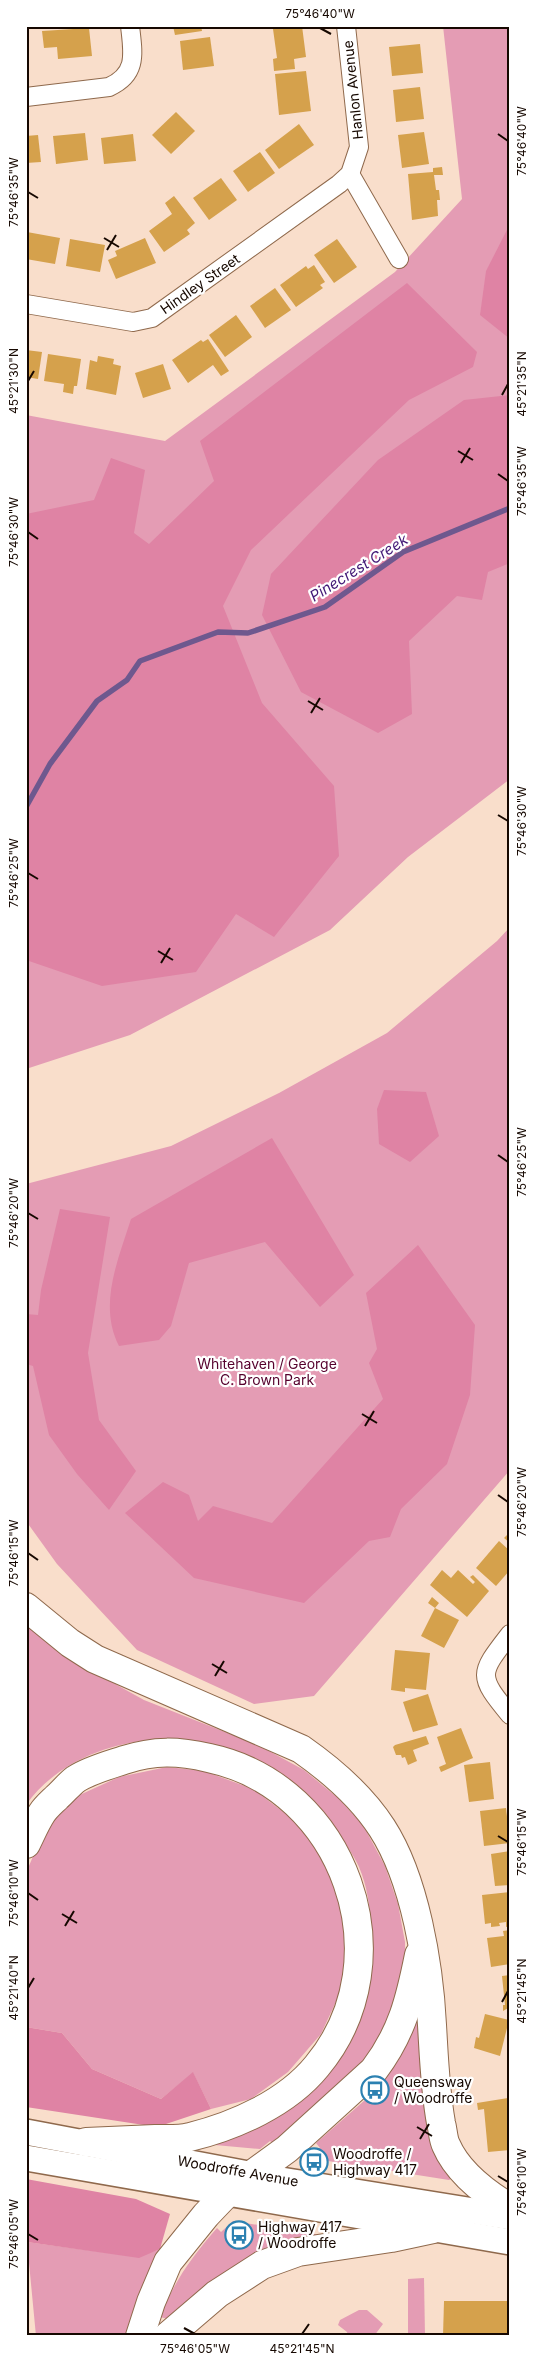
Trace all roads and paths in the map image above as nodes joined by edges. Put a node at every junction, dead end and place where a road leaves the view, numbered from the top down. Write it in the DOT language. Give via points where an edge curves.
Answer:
graph roads {
  1 [pos="130,26"];
  2 [pos="346,26"];
  3 [pos="26,97"];
  4 [pos="350,174"];
  5 [pos="399,259"];
  6 [pos="26,304"];
  7 [pos="26,1607"];
  8 [pos="510,1634"];
  9 [pos="510,1715"];
  10 [pos="26,1844"];
  11 [pos="421,1944"];
  12 [pos="32,2133"];
  13 [pos="86,2142"];
  14 [pos="33,2159"];
  15 [pos="251,2174"];
  16 [pos="228,2192"];
  17 [pos="510,2208"];
  18 [pos="510,2217"];
  19 [pos="433,2228"];
  20 [pos="510,2242"];
  21 [pos="140,2336"];
  22 [pos="168,2336"];
  1 -- 3 [label="street" via="132,61 119,83"];
  2 -- 4 [label="street, Hanlon Avenue" via="359,147"];
  4 -- 5 [label="street"];
  4 -- 6 [label="street, Hindley Street" via="152,318 133,322"];
  7 -- 11 [label="highway" via="95,1659 283,1741 318,1762 350,1789 382,1828 400,1864 413,1902"];
  8 -- 9 [label="street" via="488,1662 485,1680"];
  10 -- 13 [label="highway" via="43,1811 76,1779 147,1752 184,1752 226,1761 263,1777 297,1803 325,1835 345,1875 356,1910 359,1952 349,2012 338,2036 317,2067 298,2084 273,2103 247,2116 187,2138"];
  11 -- 15 [label="highway" via="404,2019 374,2070 287,2149"];
  11 -- 17 [label="highway" via="431,1990 435,2092 446,2144 461,2170"];
  12 -- 13 [label="main road, Woodroffe Avenue"];
  13 -- 15 [label="main road, Woodroffe Avenue"];
  14 -- 16 [label="main road, Woodroffe Avenue"];
  15 -- 16 [label="highway"];
  15 -- 18 [label="main road, Woodroffe Avenue"];
  16 -- 19 [label="main road, Woodroffe Avenue"];
  16 -- 21 [label="highway" via="168,2262 150,2302"];
  19 -- 20 [label="main road, Woodroffe Avenue"];
  19 -- 22 [label="highway" via="298,2252 262,2265 217,2294"];
}
